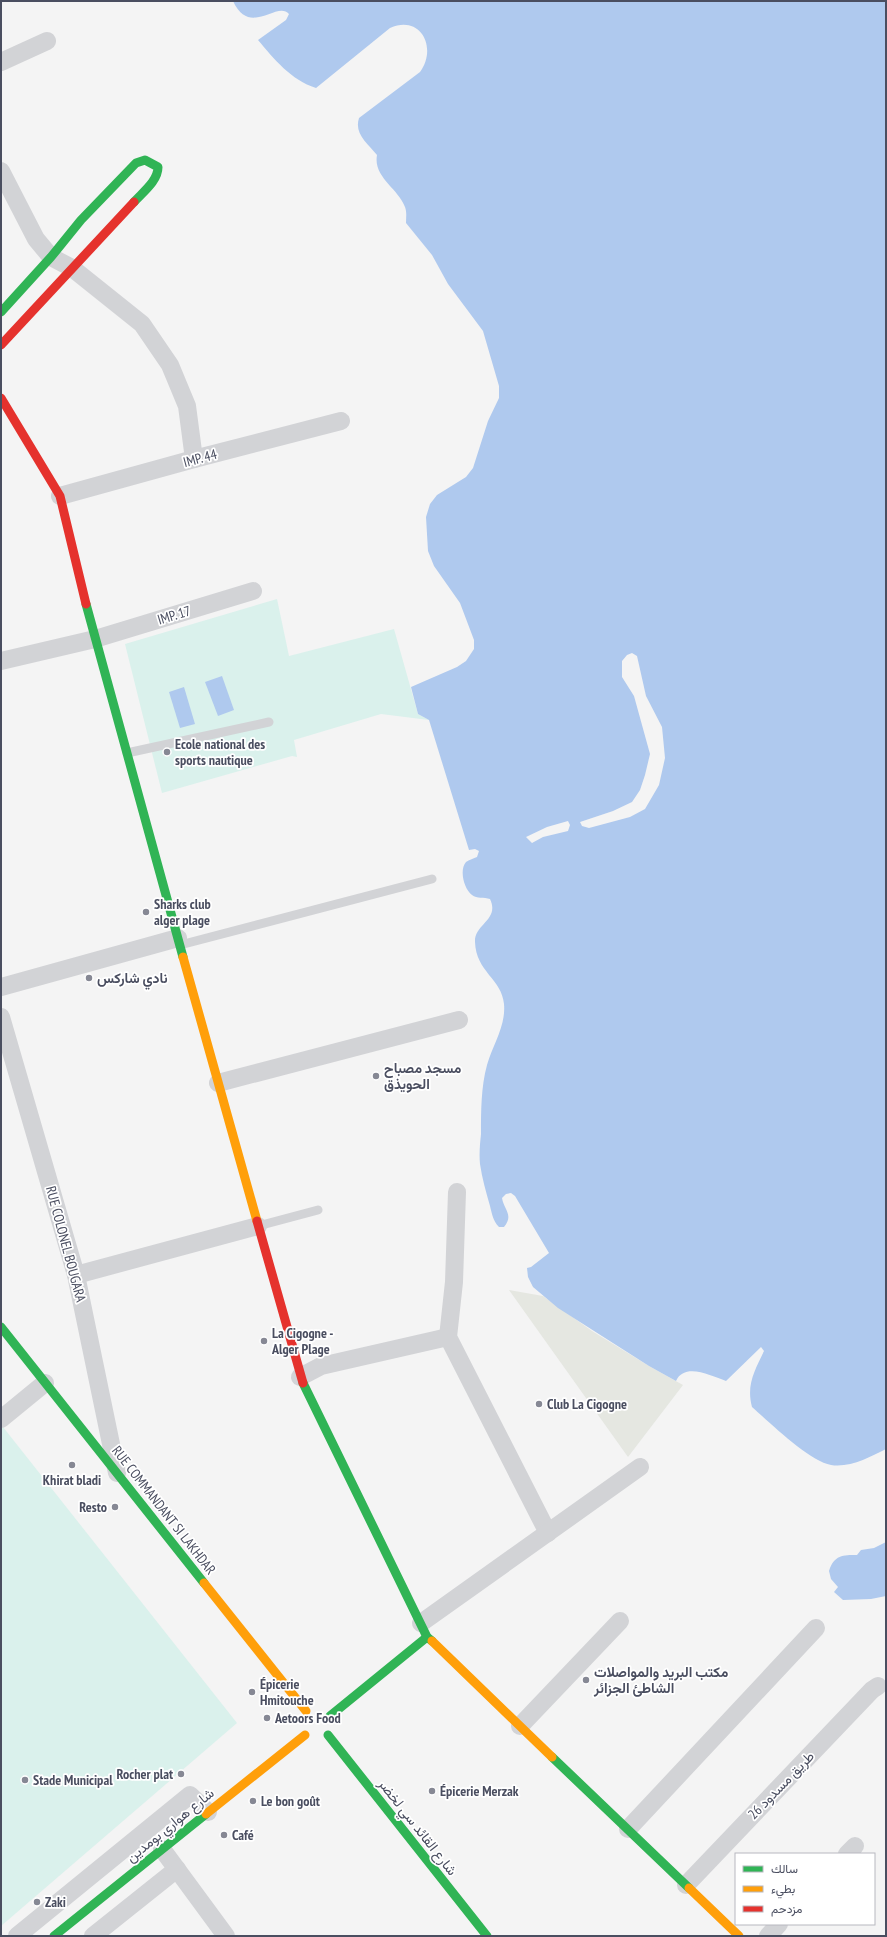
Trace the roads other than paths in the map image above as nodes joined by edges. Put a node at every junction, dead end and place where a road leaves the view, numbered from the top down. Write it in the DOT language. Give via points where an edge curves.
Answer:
graph roads {
  1 [pos="47,41"];
  2 [pos="1,62"];
  3 [pos="1,171"];
  4 [pos="51,257"];
  5 [pos="72,268"];
  6 [pos="1,312"];
  7 [pos="1,345"];
  8 [pos="1,398"];
  9 [pos="341,421"];
  10 [pos="194,459"];
  11 [pos="60,496"];
  12 [pos="253,591"];
  13 [pos="95,639"];
  14 [pos="1,661"];
  15 [pos="269,722"];
  16 [pos="127,753"];
  17 [pos="432,878"];
  18 [pos="179,941"];
  19 [pos="1,987"];
  20 [pos="1,1017"];
  21 [pos="459,1020"];
  22 [pos="218,1083"];
  23 [pos="457,1192"];
  24 [pos="318,1210"];
  25 [pos="258,1226"];
  26 [pos="76,1275"];
  27 [pos="1,1327"];
  28 [pos="448,1337"];
  29 [pos="300,1377"];
  30 [pos="45,1383"];
  31 [pos="1,1419"];
  32 [pos="640,1467"];
  33 [pos="118,1474"];
  34 [pos="548,1533"];
  35 [pos="620,1622"];
  36 [pos="816,1628"];
  37 [pos="424,1630"];
  38 [pos="878,1686"];
  39 [pos="330,1716"];
  40 [pos="303,1723"];
  41 [pos="520,1726"];
  42 [pos="322,1738"];
  43 [pos="208,1812"];
  44 [pos="628,1829"];
  45 [pos="162,1849"];
  46 [pos="177,1869"];
  47 [pos="686,1885"];
  48 [pos="778,1925"];
  49 [pos="17,1936"];
  50 [pos="54,1936"];
  51 [pos="92,1936"];
  52 [pos="226,1936"];
  53 [pos="487,1936"];
  54 [pos="739,1936"];
  55 [pos="768,1936"];
  1 -- 2 [label="street"];
  3 -- 4 [label="street" via="36,238"];
  4 -- 5 [label="street"];
  4 -- 5 [label="street" via="81,220 136,163 145,160 155,164 158,170 156,178"];
  4 -- 6 [label="street"];
  5 -- 7 [label="street"];
  5 -- 10 [label="street" via="142,324 170,365 187,406"];
  8 -- 11 [label="street"];
  9 -- 10 [label="street, IMP. 44"];
  10 -- 11 [label="street, IMP. 44"];
  11 -- 13 [label="street"];
  12 -- 13 [label="street, IMP. 17"];
  13 -- 14 [label="street, IMP. 17"];
  13 -- 16 [label="street"];
  15 -- 16 [label="lane"];
  16 -- 18 [label="street"];
  17 -- 18 [label="lane"];
  18 -- 19 [label="street"];
  18 -- 22 [label="street"];
  20 -- 26 [label="street, RUE COLONEL BOUGARA"];
  21 -- 22 [label="street"];
  22 -- 25 [label="street"];
  23 -- 28 [label="street" via="454,1282"];
  24 -- 25 [label="lane"];
  25 -- 26 [label="street"];
  25 -- 29 [label="street"];
  26 -- 33 [label="street, RUE COLONEL BOUGARA"];
  27 -- 30 [label="street, RUE COMMANDANT SI LAKHDAR"];
  28 -- 29 [label="street" via="321,1366"];
  28 -- 34 [label="street"];
  29 -- 37 [label="street"];
  30 -- 31 [label="street"];
  30 -- 33 [label="street, RUE COMMANDANT SI LAKHDAR"];
  32 -- 34 [label="street"];
  33 -- 40 [label="street, RUE COMMANDANT SI LAKHDAR"];
  34 -- 37 [label="street"];
  35 -- 41 [label="street"];
  36 -- 44 [label="street"];
  37 -- 39 [label="street"];
  37 -- 41 [label="street"];
  38 -- 47 [label="street, طريق مسدود 26"];
  39 -- 40 [label="street" via="319,1708"];
  39 -- 42 [label="street" via="332,1726"];
  40 -- 42 [label="street"];
  40 -- 43 [label="street, شارع هواري بومدين"];
  41 -- 44 [label="street"];
  42 -- 53 [label="street, شارع القائد سي لخضر"];
  43 -- 45 [label="street, شارع هواري بومدين"];
  43 -- 49 [label="street" via="190,1795"];
  44 -- 47 [label="street"];
  45 -- 46 [label="street"];
  45 -- 50 [label="street, شارع هواري بومدين"];
  46 -- 51 [label="street"];
  46 -- 52 [label="street"];
  47 -- 54 [label="street"];
  48 -- 55 [label="street"];
}
